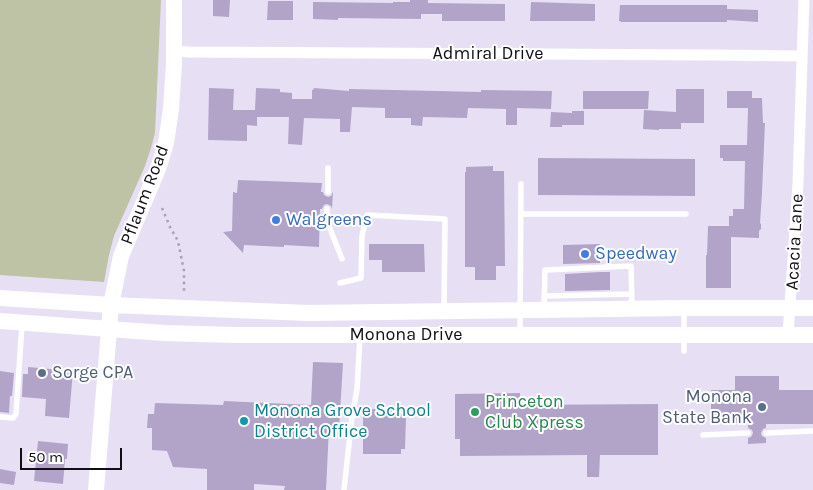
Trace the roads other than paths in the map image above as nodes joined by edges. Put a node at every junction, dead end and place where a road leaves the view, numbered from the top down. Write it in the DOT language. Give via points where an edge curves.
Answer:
graph roads {
  1 [pos="174,0"];
  2 [pos="804,0"];
  3 [pos="174,51"];
  4 [pos="802,56"];
  5 [pos="328,168"];
  6 [pos="521,184"];
  7 [pos="328,192"];
  8 [pos="327,209"];
  9 [pos="521,214"];
  10 [pos="686,214"];
  11 [pos="342,259"];
  12 [pos="340,283"];
  13 [pos="0,298"];
  14 [pos="632,301"];
  15 [pos="544,303"];
  16 [pos="110,305"];
  17 [pos="684,308"];
  18 [pos="791,308"];
  19 [pos="813,308"];
  20 [pos="521,311"];
  21 [pos="444,312"];
  22 [pos="0,321"];
  23 [pos="22,322"];
  24 [pos="109,329"];
  25 [pos="520,334"];
  26 [pos="684,334"];
  27 [pos="813,334"];
  28 [pos="360,335"];
  29 [pos="788,335"];
  30 [pos="684,351"];
  31 [pos="0,417"];
  32 [pos="813,431"];
  33 [pos="748,433"];
  34 [pos="766,433"];
  35 [pos="703,435"];
  36 [pos="96,490"];
  37 [pos="344,490"];
  1 -- 3 [label="street, Pflaum Road"];
  2 -- 4 [label="street, Acacia Lane"];
  3 -- 4 [label="street, Admiral Drive"];
  3 -- 16 [label="street, Pflaum Road" via="166,143 121,256"];
  4 -- 18 [label="street, Acacia Lane"];
  5 -- 7 [label="lane"];
  6 -- 9 [label="lane"];
  8 -- 11 [label="lane" via="327,221"];
  9 -- 10 [label="lane"];
  9 -- 20 [label="lane"];
  12 -- 21 [label="lane" via="361,278 362,236 367,215 446,218"];
  13 -- 16 [label="street, Monona Drive"];
  14 -- 15 [label="street, Monona Drive"];
  14 -- 15 [label="lane" via="631,266 544,270"];
  14 -- 17 [label="street, Monona Drive"];
  15 -- 20 [label="street, Monona Drive"];
  16 -- 21 [label="street, Monona Drive" via="281,313"];
  16 -- 24 [label="street, Pflaum Road"];
  17 -- 18 [label="street, Monona Drive"];
  17 -- 26 [label="lane"];
  18 -- 19 [label="street, Monona Drive"];
  18 -- 29 [label="street, Acacia Lane"];
  20 -- 21 [label="street, Monona Drive"];
  20 -- 25 [label="lane"];
  22 -- 23 [label="street, Monona Drive"];
  23 -- 24 [label="street, Monona Drive"];
  23 -- 31 [label="lane" via="16,414 13,418"];
  24 -- 28 [label="street, Monona Drive" via="236,335"];
  24 -- 36 [label="street, Pflaum Road"];
  25 -- 26 [label="street, Monona Drive"];
  25 -- 28 [label="street, Monona Drive"];
  26 -- 29 [label="street, Monona Drive"];
  26 -- 30 [label="lane"];
  27 -- 29 [label="street, Monona Drive"];
  28 -- 37 [label="lane" via="357,389"];
  32 -- 34 [label="lane"];
  33 -- 35 [label="lane"];
}
